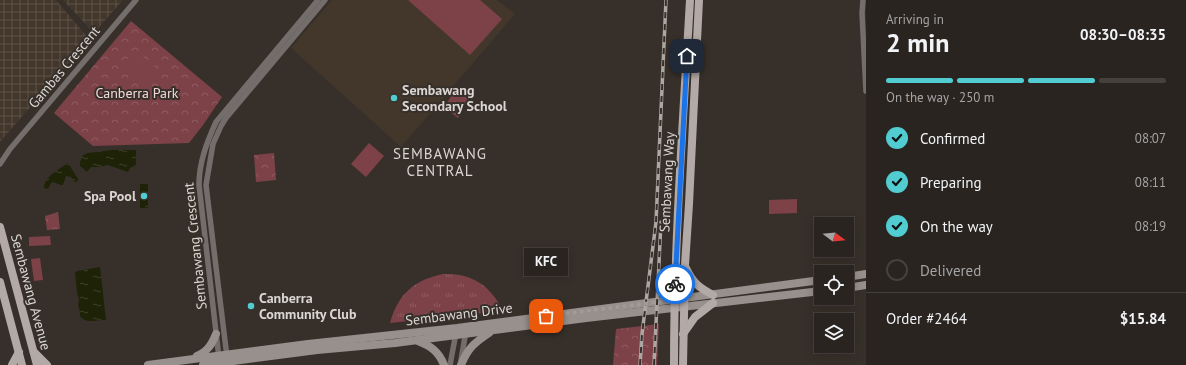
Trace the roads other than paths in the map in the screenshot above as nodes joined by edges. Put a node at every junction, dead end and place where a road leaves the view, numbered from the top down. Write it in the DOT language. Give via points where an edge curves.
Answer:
graph roads {
  1 [pos="136,0"];
  2 [pos="318,0"];
  3 [pos="325,0"];
  4 [pos="690,0"];
  5 [pos="699,0"];
  6 [pos="863,0"];
  7 [pos="865,10"];
  8 [pos="866,91"];
  9 [pos="10,149"];
  10 [pos="0,156"];
  11 [pos="0,164"];
  12 [pos="689,204"];
  13 [pos="678,216"];
  14 [pos="0,227"];
  15 [pos="685,265"];
  16 [pos="866,274"];
  17 [pos="854,276"];
  18 [pos="814,281"];
  19 [pos="0,282"];
  20 [pos="866,285"];
  21 [pos="854,287"];
  22 [pos="814,292"];
  23 [pos="684,298"];
  24 [pos="713,299"];
  25 [pos="674,300"];
  26 [pos="684,307"];
  27 [pos="674,309"];
  28 [pos="466,331"];
  29 [pos="491,331"];
  30 [pos="456,332"];
  31 [pos="216,334"];
  32 [pos="683,334"];
  33 [pos="417,340"];
  34 [pos="18,352"];
  35 [pos="34,352"];
  36 [pos="223,358"];
  37 [pos="191,359"];
  38 [pos="12,365"];
  39 [pos="22,365"];
  40 [pos="37,365"];
  41 [pos="47,365"];
  42 [pos="148,365"];
  43 [pos="203,365"];
  44 [pos="444,365"];
  45 [pos="450,365"];
  46 [pos="461,365"];
  47 [pos="674,365"];
  48 [pos="683,365"];
  1 -- 9 [label="street, Gambas Crescent"];
  2 -- 31 [label="street, Sembawang Crescent" via="216,122 208,139 200,166 199,185"];
  3 -- 36 [label="street, Sembawang Crescent" via="226,118 210,152 206,185"];
  4 -- 13 [label="main road, Sembawang Way"];
  5 -- 12 [label="main road, Sembawang Way"];
  6 -- 7 [label="street"];
  7 -- 8 [label="street" via="862,13"];
  9 -- 10 [label="street, Gambas Crescent"];
  9 -- 11 [label="street, Gambas Crescent"];
  12 -- 13 [label="main road" via="685,214"];
  12 -- 15 [label="main road, Sembawang Way"];
  13 -- 25 [label="main road, Sembawang Way"];
  14 -- 35 [label="main road, Sembawang Avenue"];
  15 -- 23 [label="main road, Sembawang Way"];
  15 -- 24 [label="main road" via="691,280"];
  16 -- 17 [label="main road"];
  18 -- 24 [label="main road, Sembawang Drive"];
  19 -- 34 [label="main road, Sembawang Avenue"];
  20 -- 21 [label="main road"];
  22 -- 24 [label="main road, Sembawang Drive"];
  23 -- 24 [label="main road, Sembawang Drive"];
  23 -- 25 [label="main road, Sembawang Drive"];
  23 -- 26 [label="main road, Sembawang Way"];
  24 -- 26 [label="main road, Sembawang Drive"];
  24 -- 32 [label="main road"];
  25 -- 27 [label="main road, Sembawang Way"];
  25 -- 28 [label="main road, Sembawang Drive"];
  26 -- 27 [label="main road, Sembawang Drive"];
  26 -- 32 [label="main road, Sembawang Way"];
  27 -- 29 [label="main road, Sembawang Drive"];
  27 -- 47 [label="main road, Sembawang Way"];
  28 -- 29 [label="main road, Sembawang Drive"];
  28 -- 30 [label="main road, Sembawang Drive"];
  28 -- 46 [label="street"];
  29 -- 46 [label="main road" via="473,343"];
  30 -- 33 [label="main road, Sembawang Drive"];
  30 -- 36 [label="main road, Sembawang Drive"];
  30 -- 45 [label="street"];
  31 -- 36 [label="street, Sembawang Crescent"];
  31 -- 37 [label="main road" via="204,353"];
  32 -- 48 [label="main road, Sembawang Way"];
  33 -- 36 [label="main road, Sembawang Drive"];
  33 -- 44 [label="main road" via="435,350"];
  34 -- 38 [label="main road"];
  34 -- 39 [label="main road, Sembawang Avenue"];
  35 -- 40 [label="main road, Sembawang Avenue"];
  35 -- 41 [label="main road"];
  36 -- 37 [label="main road, Sembawang Drive"];
  36 -- 43 [label="main road, Sembawang Drive"];
  37 -- 42 [label="main road, Sembawang Drive"];
}
